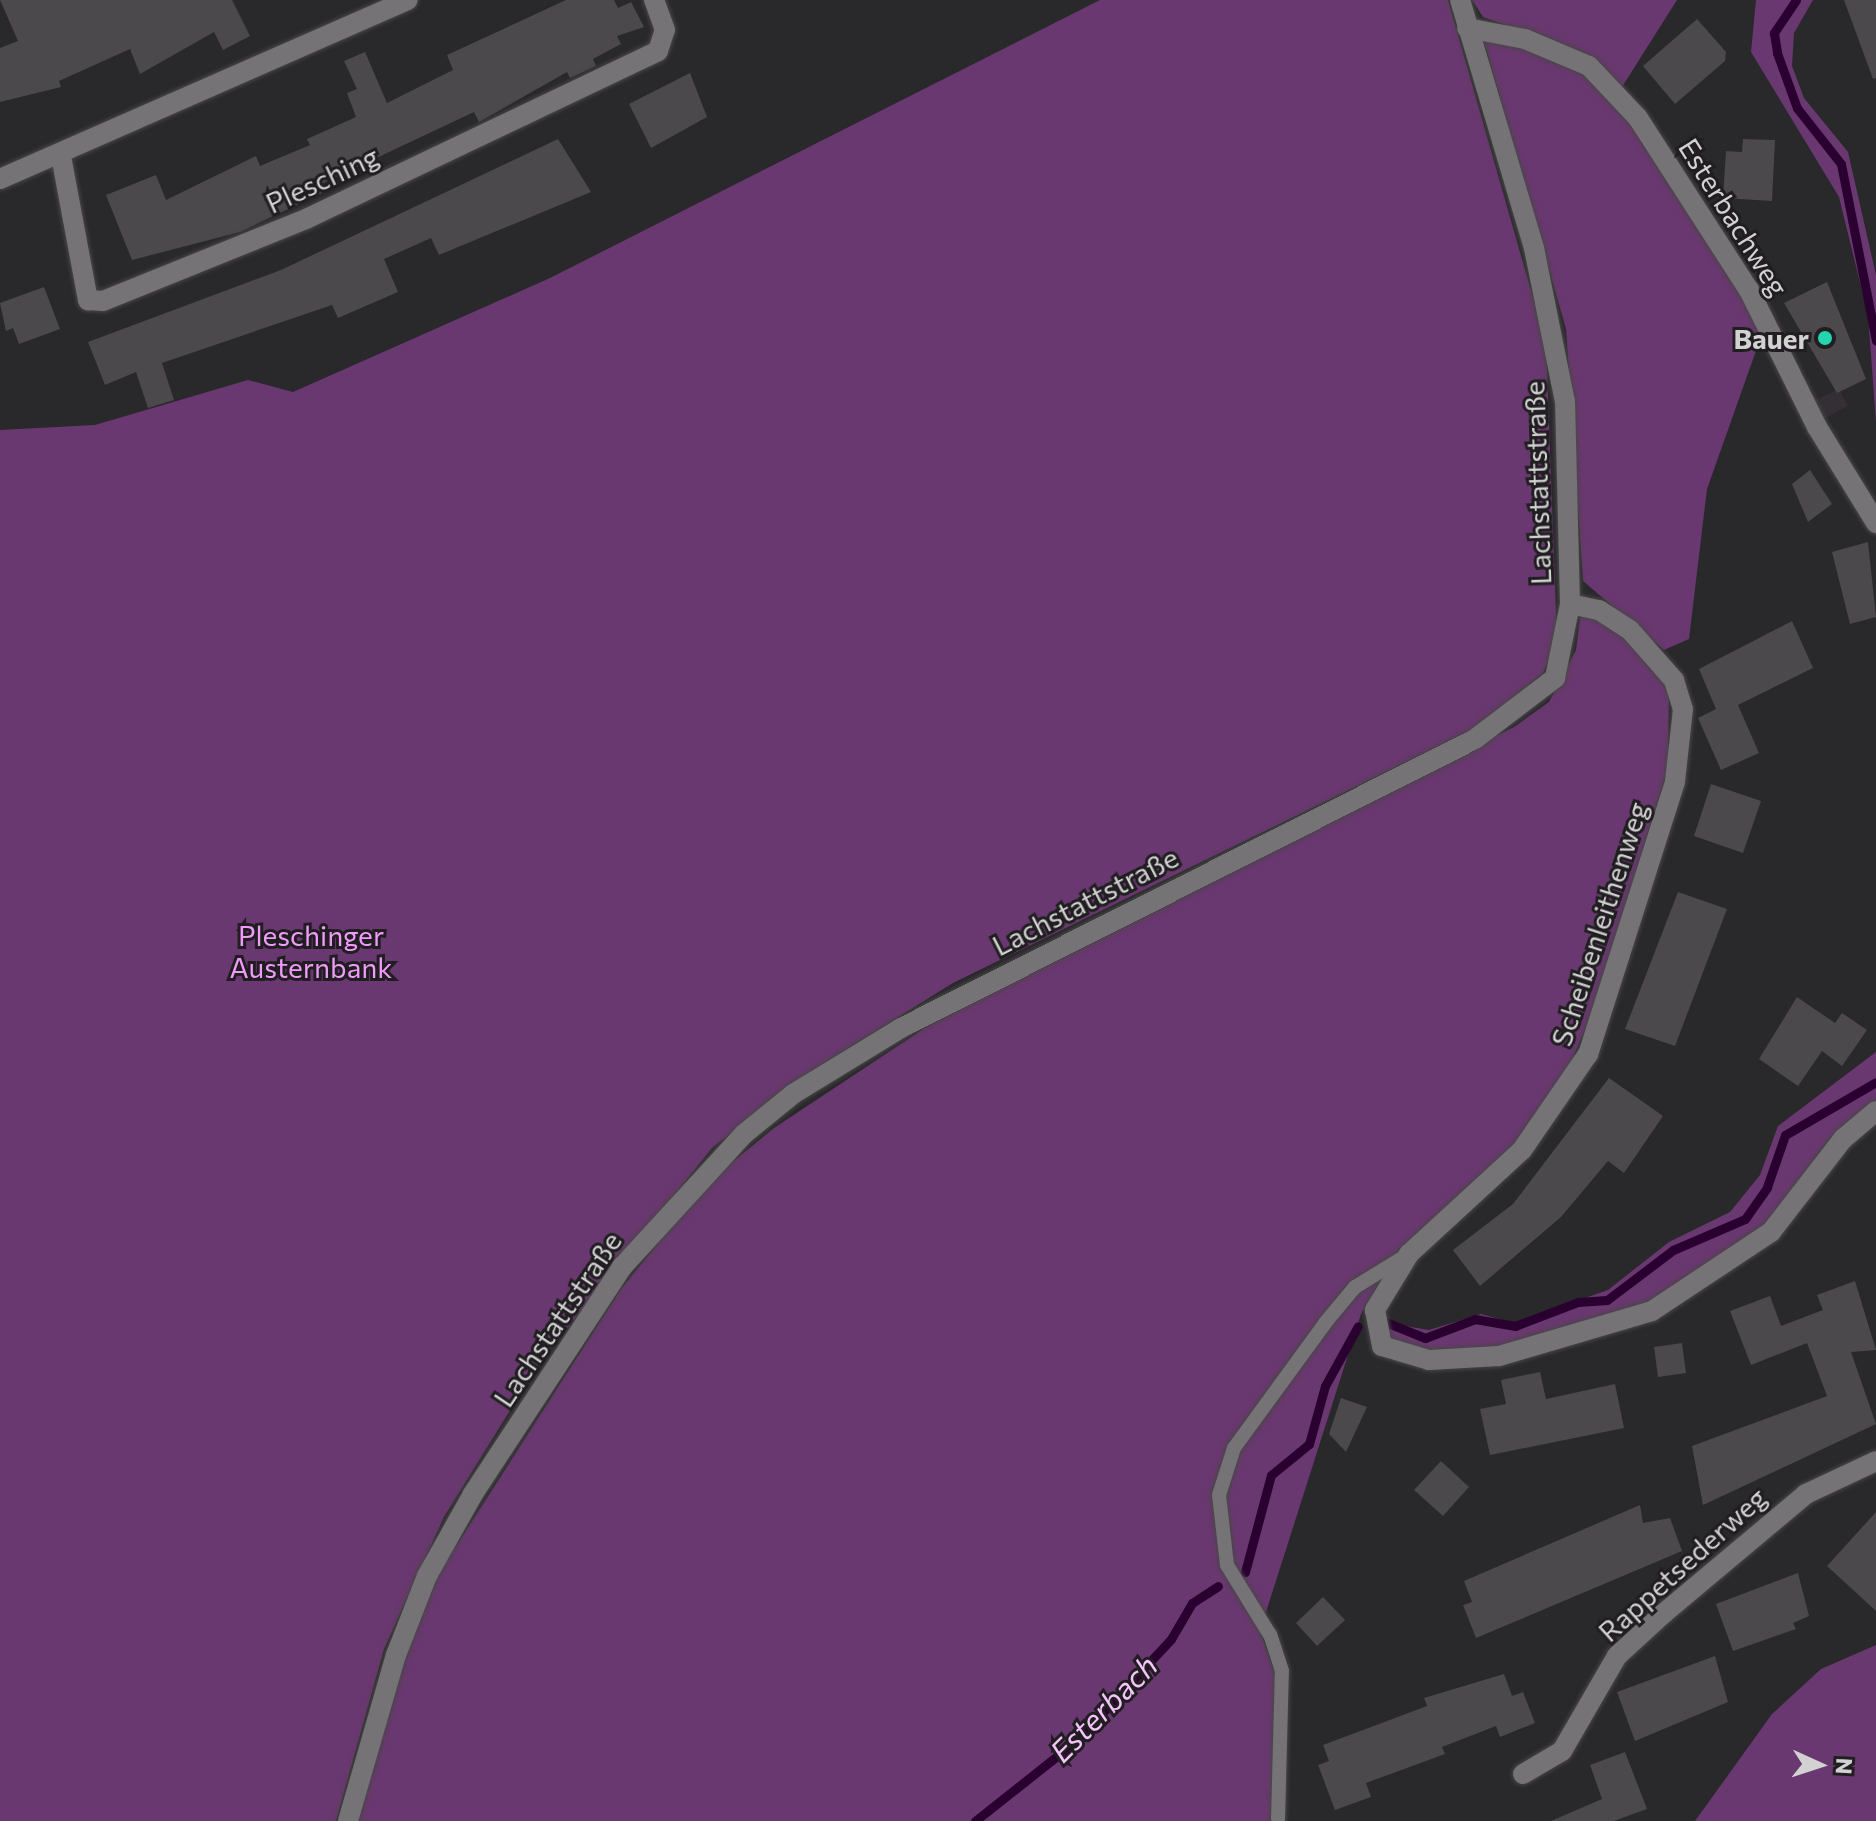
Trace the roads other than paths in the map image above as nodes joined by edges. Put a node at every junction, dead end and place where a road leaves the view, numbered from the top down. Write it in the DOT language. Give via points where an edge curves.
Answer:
graph roads {
  1 [pos="407,0"];
  2 [pos="654,0"];
  3 [pos="1460,0"];
  4 [pos="1467,28"];
  5 [pos="61,156"];
  6 [pos="0,179"];
  7 [pos="1876,523"];
  8 [pos="1570,604"];
  9 [pos="1876,1111"];
  10 [pos="1409,1254"];
  11 [pos="1876,1461"];
  12 [pos="1523,1774"];
  13 [pos="1278,1819"];
  14 [pos="348,1821"];
  1 -- 5 [label="street"];
  2 -- 5 [label="street, Plesching" via="665,30 658,51 306,219 103,301 88,300"];
  3 -- 4 [label="street, Lachstattstraße"];
  4 -- 7 [label="street, Esterbachweg" via="1525,39 1589,66 1638,118 1749,290 1817,427"];
  4 -- 8 [label="street, Lachstattstraße" via="1557,344 1565,402"];
  5 -- 6 [label="street"];
  8 -- 10 [label="street, Scheibenleithenweg" via="1599,610 1630,630 1674,680 1683,709 1675,782 1588,1054 1522,1150"];
  8 -- 14 [label="street, Lachstattstraße" via="1555,678 1475,739 901,1028 793,1094 692,1184 622,1267 427,1576 396,1655"];
  9 -- 10 [label="street" via="1741,1258 1652,1311 1543,1347 1429,1360 1382,1346 1375,1310"];
  10 -- 13 [label="lane" via="1355,1287 1325,1323 1234,1448 1219,1495 1227,1565 1270,1635 1282,1671"];
  11 -- 12 [label="street, Rappetsederweg" via="1806,1494 1646,1629 1617,1656 1562,1751"];
}
